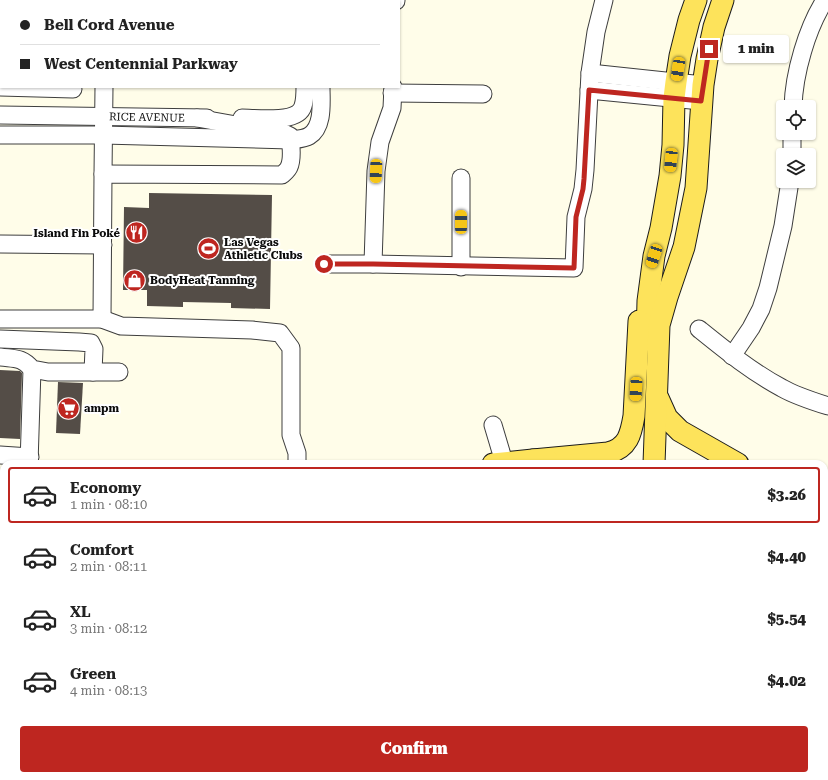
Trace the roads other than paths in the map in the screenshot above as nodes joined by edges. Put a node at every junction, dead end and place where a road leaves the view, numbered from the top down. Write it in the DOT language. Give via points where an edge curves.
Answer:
graph roads {
  1 [pos="604,0"];
  2 [pos="696,0"];
  3 [pos="723,0"];
  4 [pos="825,0"];
  5 [pos="590,73"];
  6 [pos="0,88"];
  7 [pos="104,88"];
  8 [pos="305,88"];
  9 [pos="322,88"];
  10 [pos="73,89"];
  11 [pos="393,90"];
  12 [pos="589,90"];
  13 [pos="675,90"];
  14 [pos="702,93"];
  15 [pos="483,94"];
  16 [pos="794,100"];
  17 [pos="0,115"];
  18 [pos="103,116"];
  19 [pos="197,118"];
  20 [pos="0,135"];
  21 [pos="103,135"];
  22 [pos="290,140"];
  23 [pos="103,174"];
  24 [pos="461,178"];
  25 [pos="789,188"];
  26 [pos="0,244"];
  27 [pos="103,245"];
  28 [pos="654,256"];
  29 [pos="324,264"];
  30 [pos="373,264"];
  31 [pos="461,267"];
  32 [pos="102,319"];
  33 [pos="0,320"];
  34 [pos="699,329"];
  35 [pos="0,339"];
  36 [pos="732,356"];
  37 [pos="0,357"];
  38 [pos="32,369"];
  39 [pos="93,372"];
  40 [pos="119,372"];
  41 [pos="657,396"];
  42 [pos="828,406"];
  43 [pos="493,425"];
  44 [pos="0,455"];
  45 [pos="25,460"];
  46 [pos="30,460"];
  47 [pos="297,460"];
  48 [pos="498,460"];
  49 [pos="533,460"];
  50 [pos="645,460"];
  51 [pos="654,460"];
  52 [pos="731,460"];
  1 -- 5 [label="street"];
  2 -- 13 [label="main road" via="687,28"];
  3 -- 14 [label="main road" via="713,34"];
  4 -- 16 [label="street" via="814,23 796,76"];
  5 -- 12 [label="street"];
  5 -- 13 [label="street"];
  6 -- 10 [label="street"];
  7 -- 18 [label="street"];
  8 -- 19 [label="street, RICE AVENUE" via="303,106 294,116"];
  9 -- 22 [label="street, RICE AVENUE" via="316,130 309,136"];
  11 -- 15 [label="street"];
  11 -- 30 [label="street" via="392,108 380,142 376,171"];
  12 -- 13 [label="street"];
  12 -- 31 [label="street" via="583,189 576,217 574,268"];
  13 -- 14 [label="street"];
  13 -- 28 [label="main road" via="673,145 668,185"];
  14 -- 41 [label="main road" via="696,188 684,247 660,325"];
  17 -- 18 [label="street, RICE AVENUE"];
  18 -- 19 [label="street, RICE AVENUE"];
  18 -- 21 [label="street"];
  19 -- 22 [label="street" via="286,134 290,136"];
  20 -- 21 [label="street, RICE AVENUE"];
  21 -- 22 [label="street, RICE AVENUE"];
  21 -- 23 [label="street"];
  22 -- 23 [label="street" via="291,160 289,168 282,175"];
  23 -- 27 [label="street"];
  24 -- 31 [label="street"];
  25 -- 36 [label="street" via="783,226 761,309"];
  26 -- 27 [label="street"];
  27 -- 32 [label="street"];
  28 -- 49 [label="main road" via="641,294 634,416 632,430 626,441 617,451 608,453"];
  28 -- 50 [label="main road" via="648,300"];
  29 -- 30 [label="street"];
  30 -- 31 [label="street"];
  32 -- 33 [label="street"];
  32 -- 47 [label="street" via="121,326 280,333 291,348 291,435"];
  34 -- 36 [label="street"];
  35 -- 39 [label="street" via="91,344 94,349"];
  36 -- 42 [label="street" via="782,388"];
  37 -- 38 [label="street" via="20,359"];
  38 -- 39 [label="street" via="48,372"];
  38 -- 46 [label="street"];
  39 -- 40 [label="street"];
  41 -- 51 [label="main road"];
  41 -- 52 [label="main road" via="667,418 680,431"];
  43 -- 48 [label="street"];
  44 -- 45 [label="street"];
}
